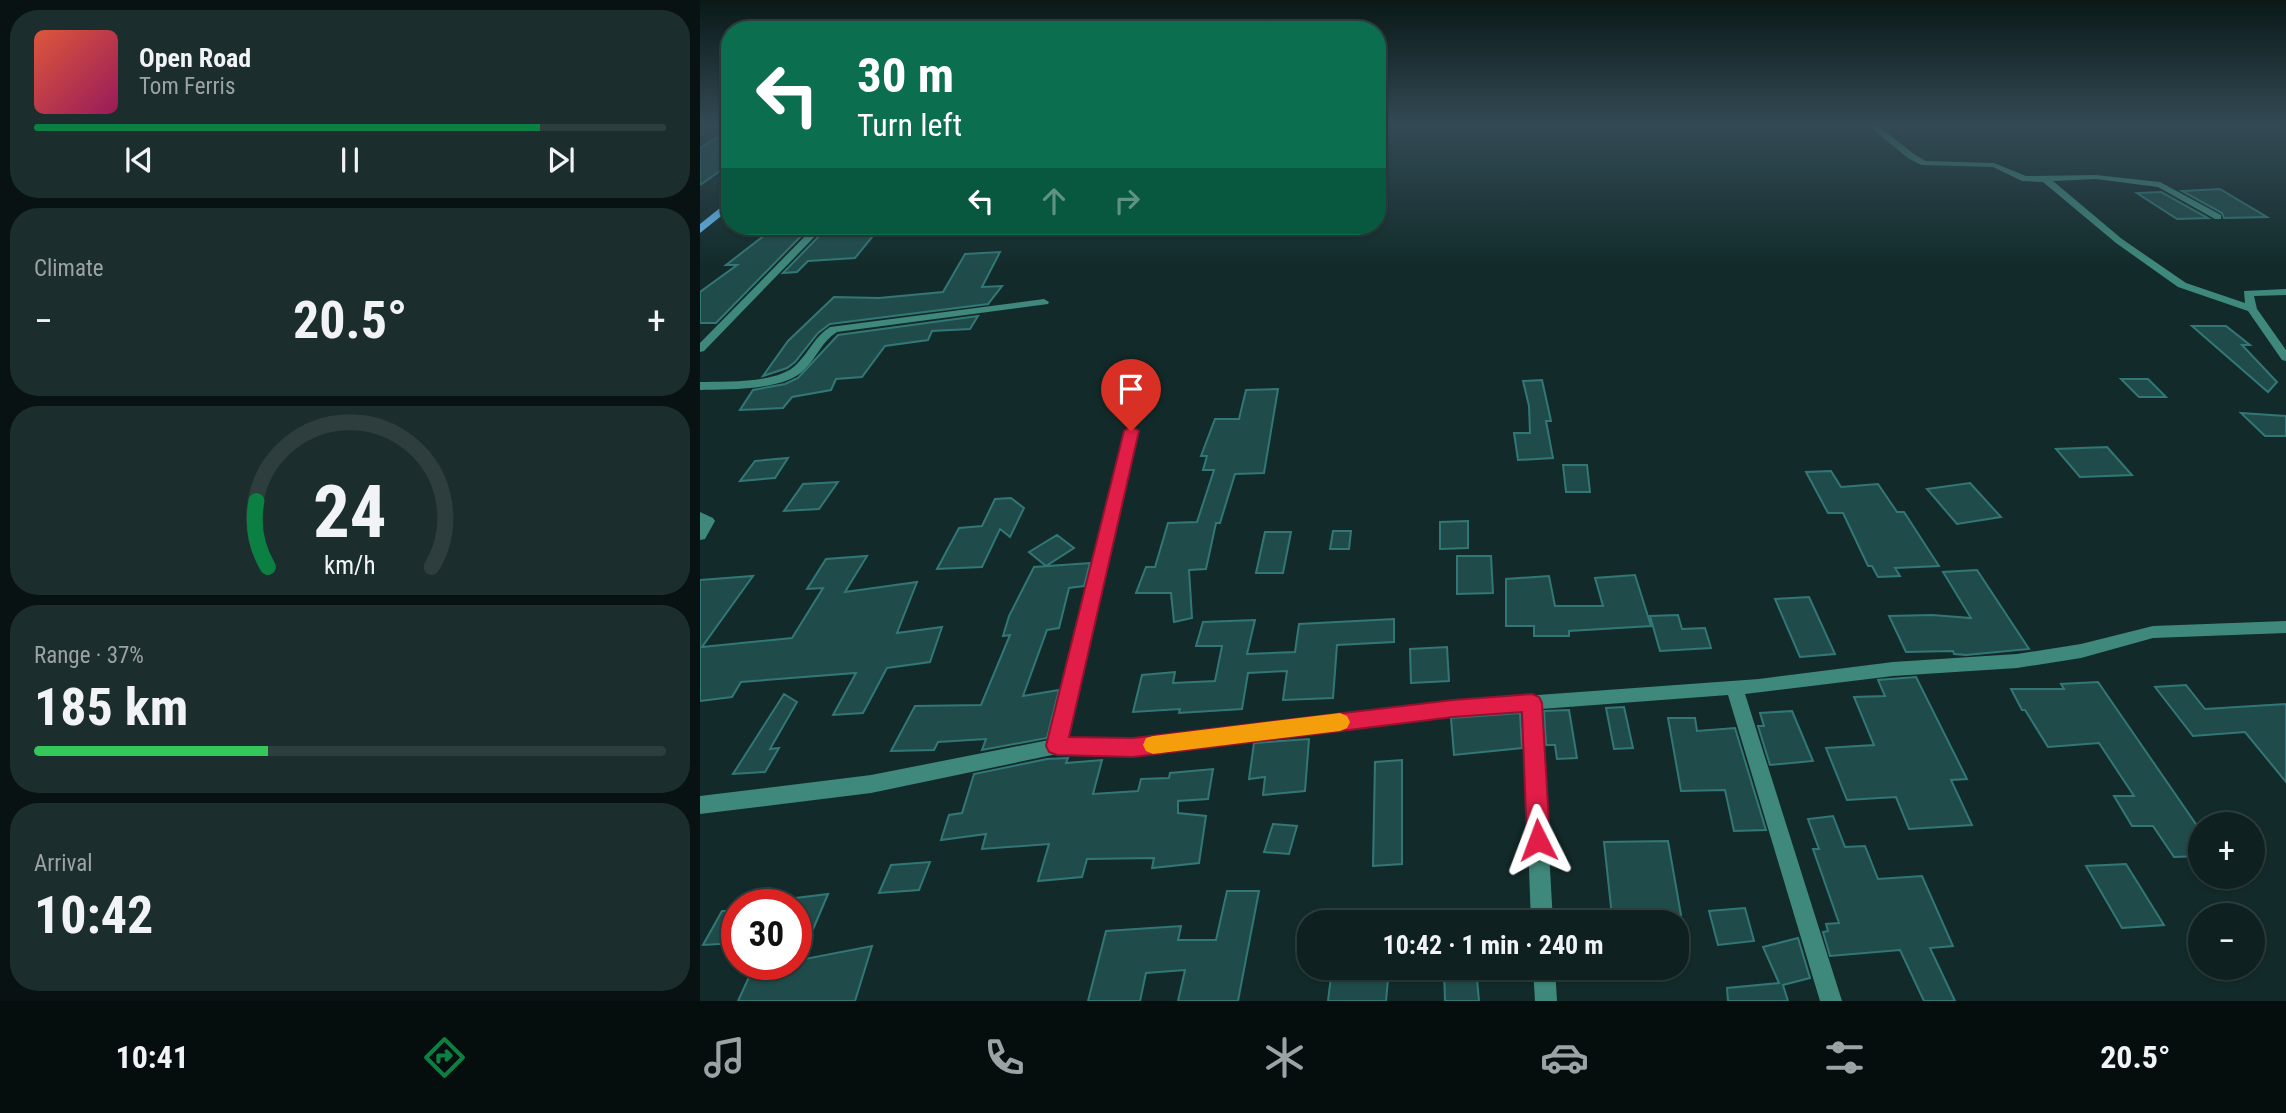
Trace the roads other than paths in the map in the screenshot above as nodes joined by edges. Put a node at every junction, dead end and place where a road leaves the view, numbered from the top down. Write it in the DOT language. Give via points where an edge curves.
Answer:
graph roads {
  1 [pos="2011,173"];
  2 [pos="2045,179"];
  3 [pos="721,211"];
  4 [pos="2218,217"];
  5 [pos="700,230"];
  6 [pos="811,235"];
  7 [pos="2286,292"];
  8 [pos="1044,302"];
  9 [pos="2252,309"];
  10 [pos="700,349"];
  11 [pos="2286,358"];
  12 [pos="700,386"];
  13 [pos="1131,431"];
  14 [pos="700,517"];
  15 [pos="700,535"];
  16 [pos="2286,627"];
  17 [pos="1734,687"];
  18 [pos="1532,703"];
  19 [pos="1057,746"];
  20 [pos="700,805"];
  21 [pos="1541,910"];
  22 [pos="1545,980"];
  23 [pos="1546,1001"];
  24 [pos="1831,1001"];
  1 -- 2 [label="street" via="2025,179"];
  2 -- 4 [label="street" via="2096,177 2160,185"];
  2 -- 9 [label="street" via="2119,241 2182,285"];
  3 -- 5 [label="main road"];
  6 -- 10 [label="street"];
  7 -- 9 [label="street" via="2248,293"];
  8 -- 12 [label="street" via="834,329 790,375"];
  9 -- 11 [label="street"];
  13 -- 19 [label="street"];
  14 -- 15 [label="street" via="708,521"];
  16 -- 17 [label="street" via="2153,632 2081,651 2017,661"];
  17 -- 18 [label="street"];
  17 -- 24 [label="street"];
  18 -- 19 [label="street" via="1453,708 1133,747"];
  18 -- 21 [label="street"];
  19 -- 20 [label="street" via="871,785"];
  22 -- 23 [label="street"];
}
